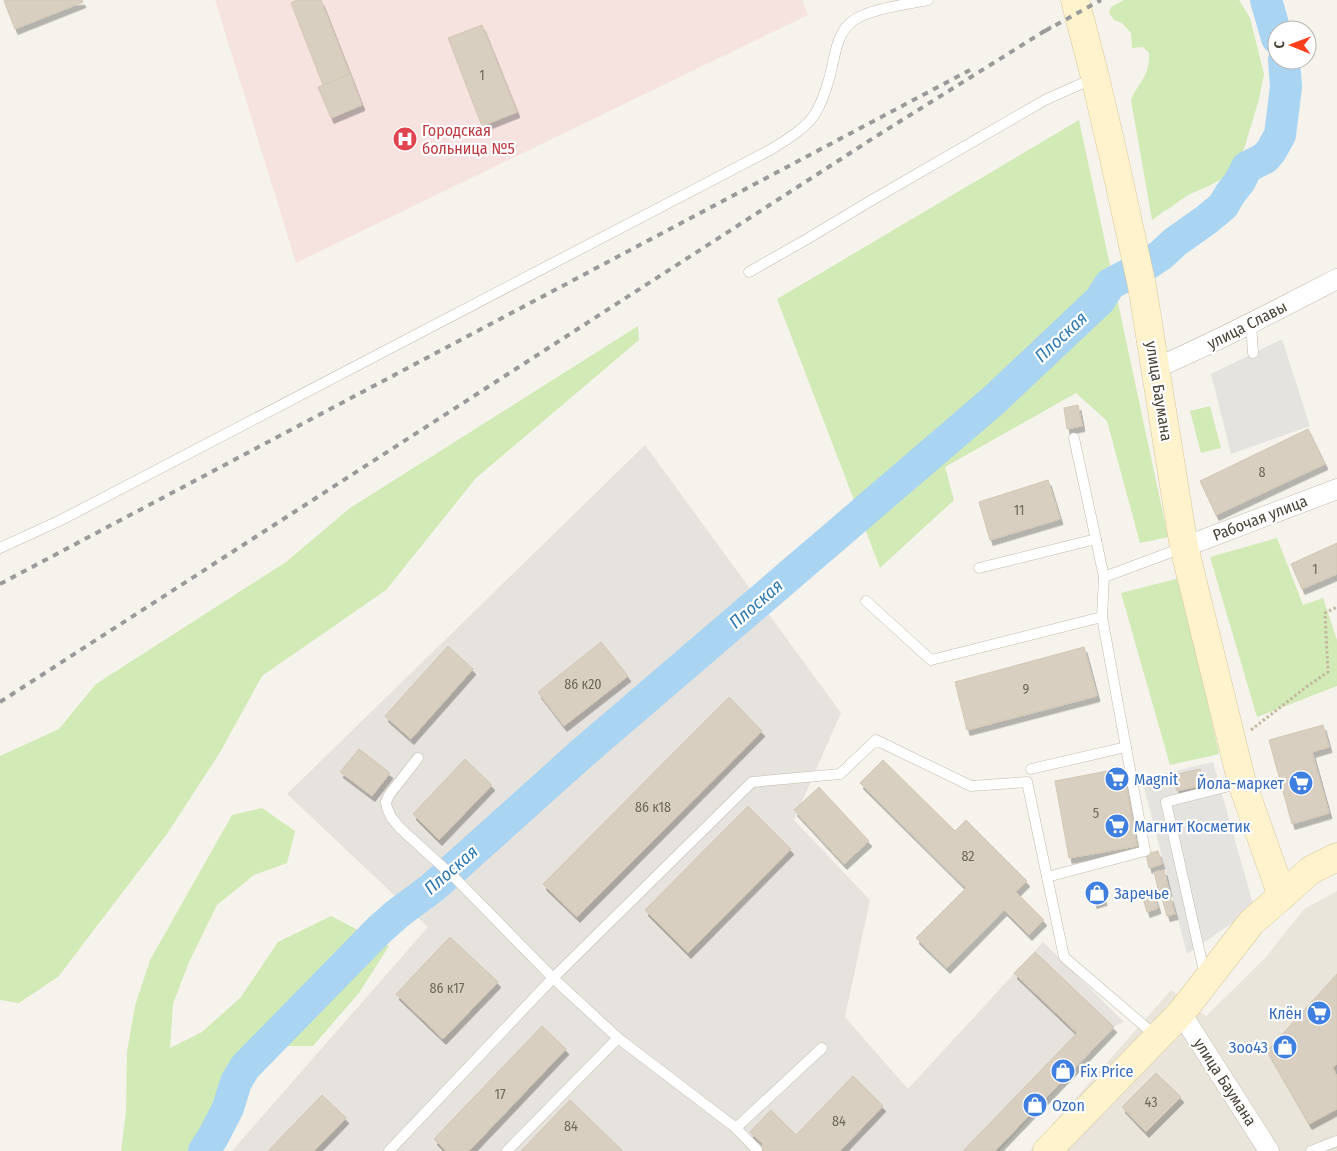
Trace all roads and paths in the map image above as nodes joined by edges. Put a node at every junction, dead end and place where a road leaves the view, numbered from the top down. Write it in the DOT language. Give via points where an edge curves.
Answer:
graph roads {
  1 [pos="928,0"];
  2 [pos="1075,0"];
  3 [pos="1095,77"];
  4 [pos="749,272"];
  5 [pos="1337,279"];
  6 [pos="1251,324"];
  7 [pos="1253,353"];
  8 [pos="1156,368"];
  9 [pos="1074,438"];
  10 [pos="1337,490"];
  11 [pos="1096,539"];
  12 [pos="1184,547"];
  13 [pos="0,548"];
  14 [pos="979,568"];
  15 [pos="1104,576"];
  16 [pos="866,601"];
  17 [pos="1337,607"];
  18 [pos="1102,617"];
  19 [pos="1232,744"];
  20 [pos="1126,747"];
  21 [pos="418,758"];
  22 [pos="1031,769"];
  23 [pos="1242,783"];
  24 [pos="1337,857"];
  25 [pos="1047,877"];
  26 [pos="1282,896"];
  27 [pos="553,978"];
  28 [pos="1206,982"];
  29 [pos="1181,1013"];
  30 [pos="618,1038"];
  31 [pos="1158,1038"];
  32 [pos="822,1048"];
  33 [pos="736,1128"];
  34 [pos="1337,1141"];
  35 [pos="757,1150"];
  36 [pos="389,1151"];
  37 [pos="507,1151"];
  38 [pos="1046,1151"];
  39 [pos="1269,1151"];
  40 [pos="1311,1151"];
  1 -- 13 [label="lane" via="864,15 845,28 815,114 788,139 61,520"];
  2 -- 3 [label="main road, улица Баумана"];
  3 -- 4 [label="lane" via="1045,100"];
  3 -- 8 [label="main road, улица Баумана" via="1133,238"];
  5 -- 6 [label="street, улица Славы"];
  6 -- 7 [label="lane"];
  6 -- 8 [label="street, улица Славы"];
  8 -- 12 [label="main road, улица Баумана"];
  9 -- 11 [label="lane"];
  10 -- 12 [label="street, Рабочая улица"];
  11 -- 14 [label="lane"];
  11 -- 15 [label="lane"];
  12 -- 15 [label="lane"];
  12 -- 19 [label="main road, улица Баумана"];
  15 -- 18 [label="lane"];
  16 -- 18 [label="lane" via="931,660"];
  17 -- 19 [label="path" via="1325,613 1328,672"];
  18 -- 20 [label="lane"];
  19 -- 23 [label="main road, улица Баумана"];
  20 -- 22 [label="lane"];
  20 -- 25 [label="lane" via="1145,851"];
  21 -- 27 [label="lane" via="389,795 386,802 391,817"];
  23 -- 26 [label="main road"];
  23 -- 28 [label="lane" via="1166,802"];
  24 -- 26 [label="main road" via="1311,870"];
  25 -- 27 [label="lane" via="1027,782 971,786 876,740 840,774 752,782"];
  25 -- 31 [label="lane" via="1064,957"];
  26 -- 28 [label="main road" via="1252,923"];
  27 -- 30 [label="lane"];
  27 -- 36 [label="lane"];
  28 -- 29 [label="main road"];
  29 -- 31 [label="main road"];
  29 -- 39 [label="street, улица Баумана"];
  30 -- 33 [label="lane"];
  30 -- 37 [label="lane"];
  31 -- 38 [label="main road"];
  32 -- 33 [label="lane"];
  33 -- 35 [label="lane"];
  34 -- 40 [label="lane"];
}
